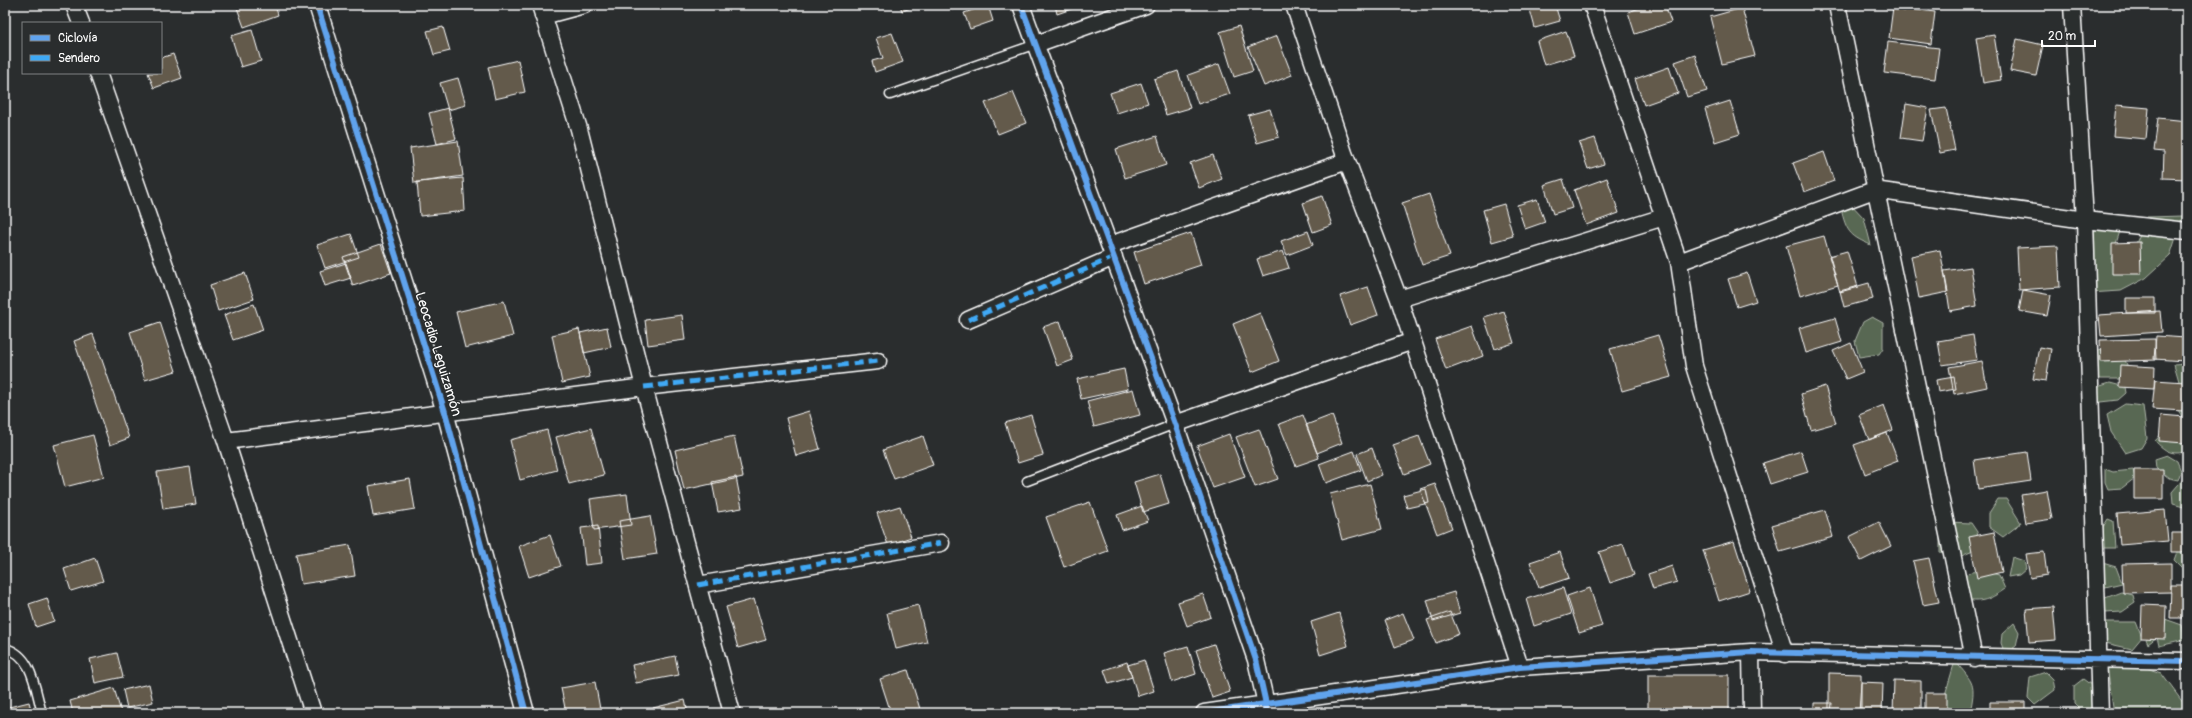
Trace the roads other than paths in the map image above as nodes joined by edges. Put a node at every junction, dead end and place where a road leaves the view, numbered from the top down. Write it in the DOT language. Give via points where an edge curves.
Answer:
graph roads {
  1 [pos="74,5"];
  2 [pos="317,5"];
  3 [pos="584,5"];
  4 [pos="1021,5"];
  5 [pos="1146,5"];
  6 [pos="1294,5"];
  7 [pos="1592,5"];
  8 [pos="1837,5"];
  9 [pos="2072,5"];
  10 [pos="541,11"];
  11 [pos="81,22"];
  12 [pos="1036,44"];
  13 [pos="98,74"];
  14 [pos="890,95"];
  15 [pos="1347,161"];
  16 [pos="1874,190"];
  17 [pos="1664,217"];
  18 [pos="2085,220"];
  19 [pos="2187,231"];
  20 [pos="1112,251"];
  21 [pos="1679,262"];
  22 [pos="1399,299"];
  23 [pos="968,320"];
  24 [pos="1413,341"];
  25 [pos="878,361"];
  26 [pos="644,387"];
  27 [pos="446,412"];
  28 [pos="1175,424"];
  29 [pos="226,440"];
  30 [pos="1027,482"];
  31 [pos="941,543"];
  32 [pos="698,585"];
  33 [pos="5,648"];
  34 [pos="1751,652"];
  35 [pos="1785,654"];
  36 [pos="1974,658"];
  37 [pos="2100,659"];
  38 [pos="2187,661"];
  39 [pos="1520,667"];
  40 [pos="1266,709"];
  41 [pos="42,713"];
  42 [pos="313,713"];
  43 [pos="526,713"];
  44 [pos="732,713"];
  45 [pos="1204,713"];
  46 [pos="1752,713"];
  47 [pos="2100,713"];
  1 -- 11 [label="street"];
  2 -- 27 [label="street, Leocadio Leguizamón"];
  3 -- 10 [label="street"];
  4 -- 12 [label="street"];
  5 -- 12 [label="street"];
  6 -- 15 [label="street"];
  7 -- 17 [label="street"];
  8 -- 16 [label="street"];
  9 -- 18 [label="street"];
  10 -- 26 [label="street" via="579,129"];
  12 -- 14 [label="lane"];
  12 -- 20 [label="street"];
  13 -- 29 [label="street"];
  15 -- 20 [label="street"];
  15 -- 22 [label="street"];
  16 -- 18 [label="street"];
  16 -- 21 [label="street"];
  16 -- 36 [label="street"];
  17 -- 21 [label="street"];
  17 -- 22 [label="street"];
  18 -- 19 [label="street"];
  18 -- 37 [label="street"];
  20 -- 23 [label="street"];
  20 -- 28 [label="street"];
  21 -- 35 [label="street" via="1694,366"];
  22 -- 24 [label="street"];
  24 -- 28 [label="street"];
  24 -- 39 [label="street"];
  25 -- 26 [label="street"];
  26 -- 27 [label="street"];
  26 -- 32 [label="street"];
  27 -- 29 [label="street"];
  27 -- 43 [label="street, Leocadio Leguizamón"];
  28 -- 30 [label="lane"];
  28 -- 40 [label="street" via="1256,660"];
  29 -- 42 [label="street"];
  31 -- 32 [label="street"];
  32 -- 44 [label="street"];
  33 -- 41 [label="lane" via="15,650 27,662"];
  34 -- 35 [label="street"];
  34 -- 39 [label="street"];
  34 -- 46 [label="street"];
  35 -- 36 [label="street"];
  36 -- 37 [label="street"];
  37 -- 38 [label="street"];
  37 -- 47 [label="street"];
  39 -- 40 [label="street"];
  40 -- 45 [label="street"];
}
